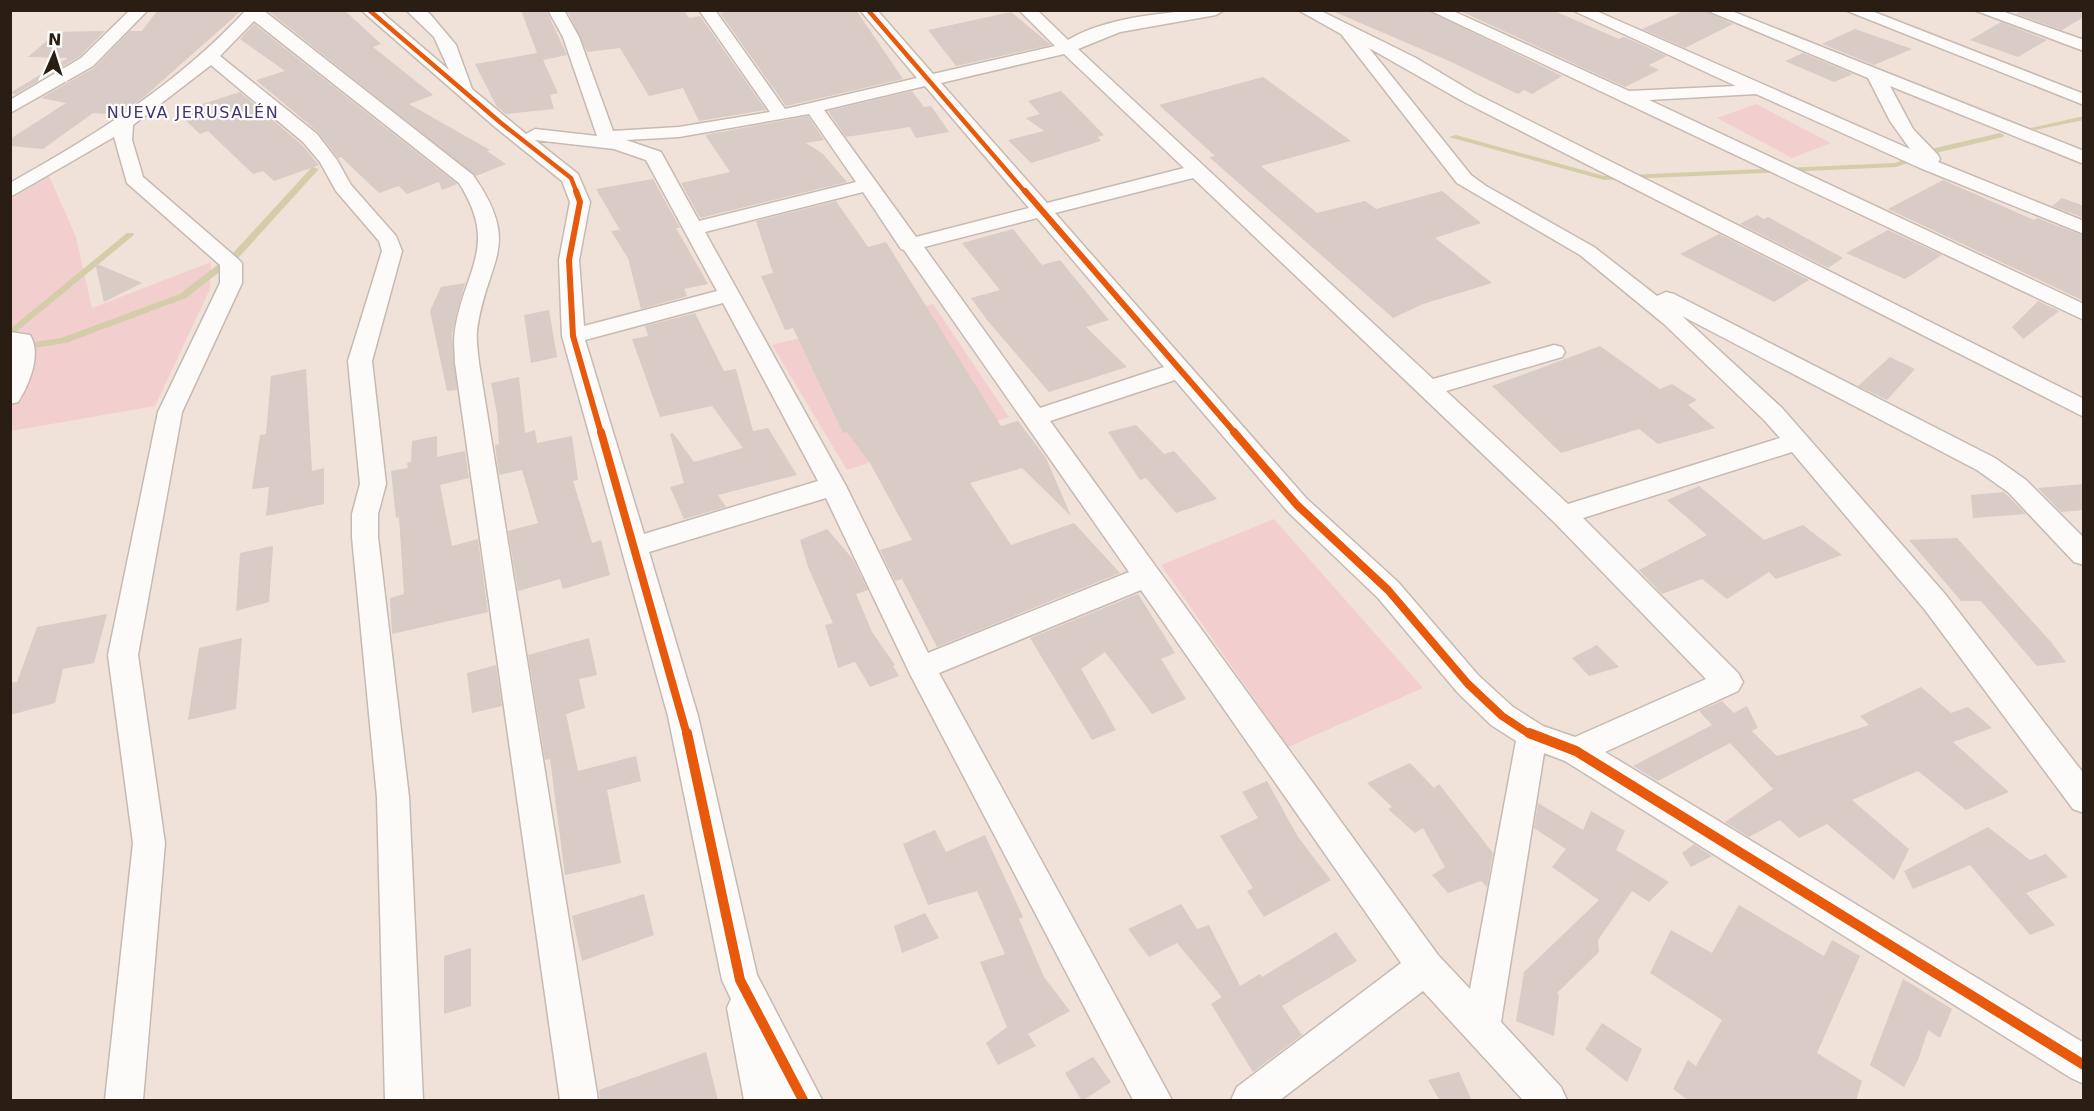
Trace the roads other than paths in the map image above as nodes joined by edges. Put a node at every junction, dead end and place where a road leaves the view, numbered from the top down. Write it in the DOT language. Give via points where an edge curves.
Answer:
graph roads {
  1 [pos="140,10"];
  2 [pos="369,10"];
  3 [pos="414,10"];
  4 [pos="556,10"];
  5 [pos="707,10"];
  6 [pos="868,10"];
  7 [pos="1027,10"];
  8 [pos="1215,10"];
  9 [pos="1306,10"];
  10 [pos="1437,10"];
  11 [pos="1580,10"];
  12 [pos="1714,10"];
  13 [pos="1853,10"];
  14 [pos="1982,10"];
  15 [pos="254,11"];
  16 [pos="429,15"];
  17 [pos="1347,31"];
  18 [pos="2084,46"];
  19 [pos="1067,48"];
  20 [pos="212,57"];
  21 [pos="1876,76"];
  22 [pos="927,82"];
  23 [pos="1760,90"];
  24 [pos="464,91"];
  25 [pos="1626,96"];
  26 [pos="2084,100"];
  27 [pos="813,107"];
  28 [pos="10,108"];
  29 [pos="781,115"];
  30 [pos="501,123"];
  31 [pos="124,124"];
  32 [pos="535,135"];
  33 [pos="605,135"];
  34 [pos="2084,158"];
  35 [pos="1196,171"];
  36 [pos="1955,175"];
  37 [pos="867,185"];
  38 [pos="10,191"];
  39 [pos="1043,210"];
  40 [pos="2084,228"];
  41 [pos="692,229"];
  42 [pos="908,245"];
  43 [pos="1608,267"];
  44 [pos="728,295"];
  45 [pos="2084,313"];
  46 [pos="573,336"];
  47 [pos="10,339"];
  48 [pos="1554,352"];
  49 [pos="1180,370"];
  50 [pos="1428,388"];
  51 [pos="10,396"];
  52 [pos="2084,409"];
  53 [pos="1035,418"];
  54 [pos="1798,441"];
  55 [pos="833,486"];
  56 [pos="1563,515"];
  57 [pos="634,547"];
  58 [pos="2084,555"];
  59 [pos="1148,576"];
  60 [pos="921,668"];
  61 [pos="1532,735"];
  62 [pos="1576,751"];
  63 [pos="2084,799"];
  64 [pos="1425,967"];
  65 [pos="740,980"];
  66 [pos="1482,1026"];
  67 [pos="2084,1065"];
  68 [pos="124,1101"];
  69 [pos="404,1101"];
  70 [pos="579,1101"];
  71 [pos="763,1101"];
  72 [pos="803,1101"];
  73 [pos="1153,1101"];
  74 [pos="1250,1101"];
  75 [pos="1548,1101"];
  1 -- 28 [label="street" via="87,62"];
  2 -- 24 [label="street"];
  3 -- 16 [label="street"];
  4 -- 33 [label="street" via="571,37"];
  5 -- 29 [label="street"];
  6 -- 22 [label="street"];
  7 -- 19 [label="street"];
  8 -- 19 [label="street" via="1085,38"];
  9 -- 17 [label="street"];
  10 -- 25 [label="street"];
  11 -- 23 [label="street"];
  12 -- 21 [label="street"];
  13 -- 26 [label="street"];
  14 -- 18 [label="street"];
  15 -- 20 [label="street"];
  15 -- 70 [label="street" via="466,179 480,198 489,223 490,253 466,328 467,363"];
  16 -- 24 [label="street" via="456,60"];
  17 -- 43 [label="street" via="1464,179"];
  17 -- 52 [label="street" via="1470,98"];
  19 -- 22 [label="street"];
  19 -- 35 [label="street"];
  20 -- 31 [label="street"];
  20 -- 69 [label="street" via="310,138 343,187 389,240 392,251 360,362 373,484 365,514 365,537 393,797"];
  21 -- 34 [label="street"];
  21 -- 36 [label="street" via="1913,143"];
  22 -- 27 [label="street"];
  22 -- 39 [label="street"];
  23 -- 25 [label="street"];
  23 -- 36 [label="street"];
  24 -- 30 [label="street"];
  25 -- 45 [label="street"];
  27 -- 29 [label="street"];
  27 -- 37 [label="street"];
  29 -- 33 [label="street" via="679,132"];
  30 -- 32 [label="street"];
  30 -- 46 [label="street" via="571,178 578,189 580,202 569,260"];
  31 -- 38 [label="street"];
  31 -- 68 [label="street" via="123,140 134,179 231,263 231,283 170,412 123,655 149,843"];
  32 -- 33 [label="street"];
  32 -- 41 [label="street" via="648,151"];
  35 -- 39 [label="street"];
  35 -- 50 [label="street"];
  36 -- 40 [label="street"];
  37 -- 41 [label="street"];
  37 -- 42 [label="street"];
  39 -- 42 [label="street"];
  39 -- 49 [label="street"];
  41 -- 44 [label="street"];
  42 -- 53 [label="street"];
  43 -- 54 [label="street" via="1708,350"];
  43 -- 58 [label="street" via="1986,464 2017,486"];
  44 -- 46 [label="street"];
  44 -- 55 [label="street"];
  46 -- 57 [label="street"];
  47 -- 51 [label="street" via="21,340 21,374"];
  48 -- 50 [label="street"];
  49 -- 53 [label="street"];
  49 -- 61 [label="street" via="1298,505 1388,590 1468,684 1502,716"];
  50 -- 56 [label="street"];
  53 -- 59 [label="street"];
  54 -- 56 [label="street"];
  54 -- 63 [label="street" via="1935,602"];
  55 -- 57 [label="street"];
  55 -- 60 [label="street"];
  56 -- 62 [label="street" via="1728,682"];
  57 -- 65 [label="street" via="683,716"];
  59 -- 60 [label="street"];
  59 -- 64 [label="street"];
  60 -- 73 [label="street"];
  61 -- 62 [label="street"];
  61 -- 66 [label="street"];
  62 -- 67 [label="street"];
  64 -- 66 [label="street"];
  64 -- 74 [label="street"];
  65 -- 71 [label="street"];
  65 -- 72 [label="street"];
  66 -- 75 [label="street"];
}
